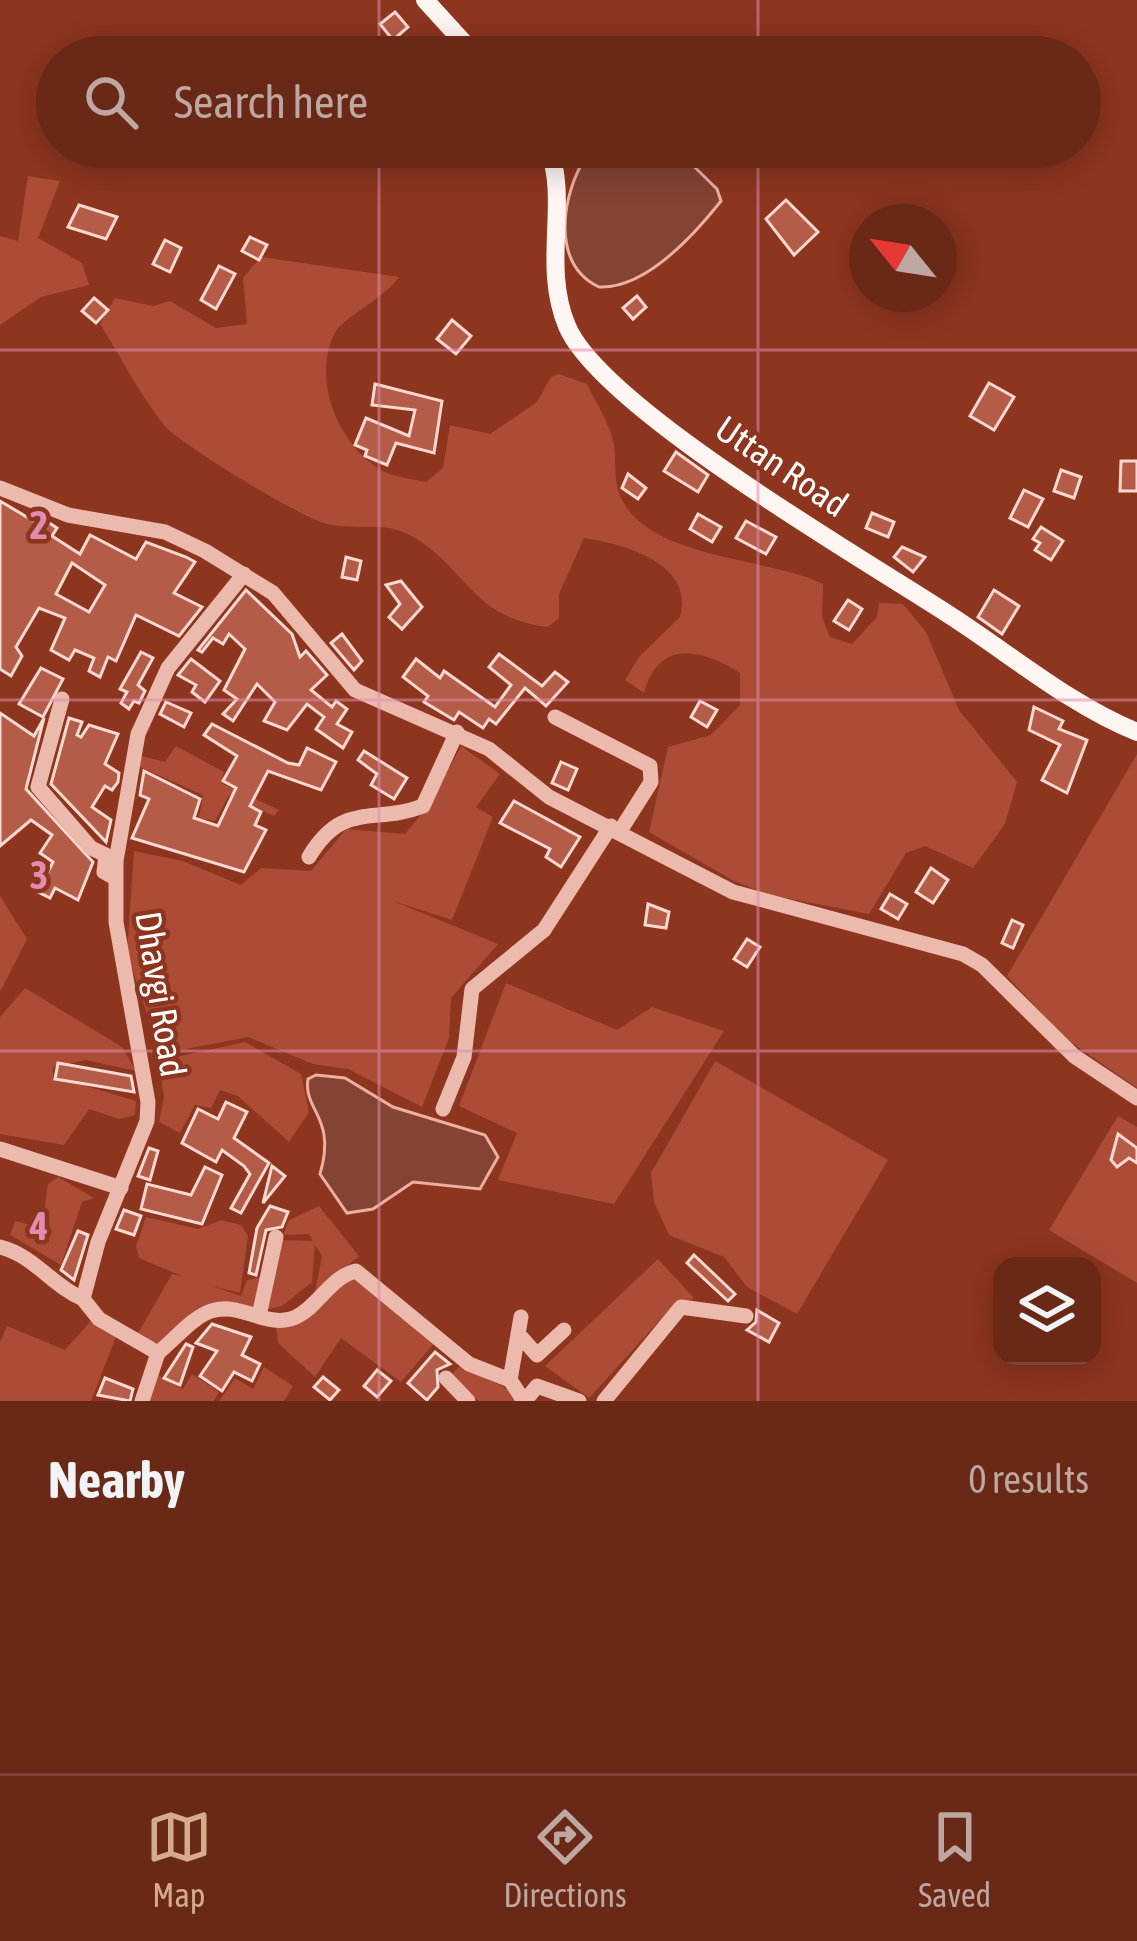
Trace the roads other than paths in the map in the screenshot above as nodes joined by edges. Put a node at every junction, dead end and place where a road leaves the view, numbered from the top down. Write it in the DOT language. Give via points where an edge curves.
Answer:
graph roads {
  1 [pos="425,0"];
  2 [pos="458,36"];
  3 [pos="553,168"];
  4 [pos="0,488"];
  5 [pos="244,574"];
  6 [pos="62,699"];
  7 [pos="554,717"];
  8 [pos="457,732"];
  9 [pos="1137,732"];
  10 [pos="615,829"];
  11 [pos="309,856"];
  12 [pos="116,878"];
  13 [pos="1137,1098"];
  14 [pos="442,1108"];
  15 [pos="0,1149"];
  16 [pos="122,1188"];
  17 [pos="277,1237"];
  18 [pos="0,1247"];
  19 [pos="83,1300"];
  20 [pos="259,1316"];
  21 [pos="746,1316"];
  22 [pos="521,1317"];
  23 [pos="564,1330"];
  24 [pos="521,1337"];
  25 [pos="158,1353"];
  26 [pos="446,1378"];
  27 [pos="510,1380"];
  28 [pos="142,1401"];
  29 [pos="468,1401"];
  30 [pos="524,1401"];
  31 [pos="580,1401"];
  32 [pos="604,1401"];
  1 -- 2 [label="main road"];
  3 -- 9 [label="main road, Uttan Road" via="551,257 567,328 591,360 674,433"];
  4 -- 5 [label="street" via="68,515 165,532"];
  5 -- 8 [label="street" via="273,593 355,689"];
  5 -- 12 [label="street, Dhavgi Road" via="152,696 138,734"];
  6 -- 12 [label="street" via="38,787 106,855 104,872"];
  7 -- 10 [label="street" via="650,766 651,782"];
  8 -- 10 [label="street" via="549,797"];
  8 -- 11 [label="street" via="423,806 350,817"];
  10 -- 13 [label="street" via="770,905 963,954 1074,1056"];
  10 -- 14 [label="street" via="544,930 472,988 464,1057"];
  12 -- 16 [label="street, Dhavgi Road" via="120,967 148,1102"];
  15 -- 16 [label="street"];
  16 -- 19 [label="street, Dhavgi Road"];
  17 -- 20 [label="street"];
  18 -- 19 [label="street" via="33,1260 58,1289"];
  19 -- 25 [label="street"];
  20 -- 25 [label="street" via="213,1310"];
  20 -- 27 [label="street" via="296,1317 356,1271 469,1364"];
  21 -- 32 [label="street" via="681,1307"];
  22 -- 24 [label="street"];
  23 -- 24 [label="street" via="537,1355"];
  24 -- 27 [label="street"];
  25 -- 28 [label="street"];
  26 -- 29 [label="street"];
  27 -- 30 [label="street"];
  30 -- 31 [label="street" via="537,1386"];
}
